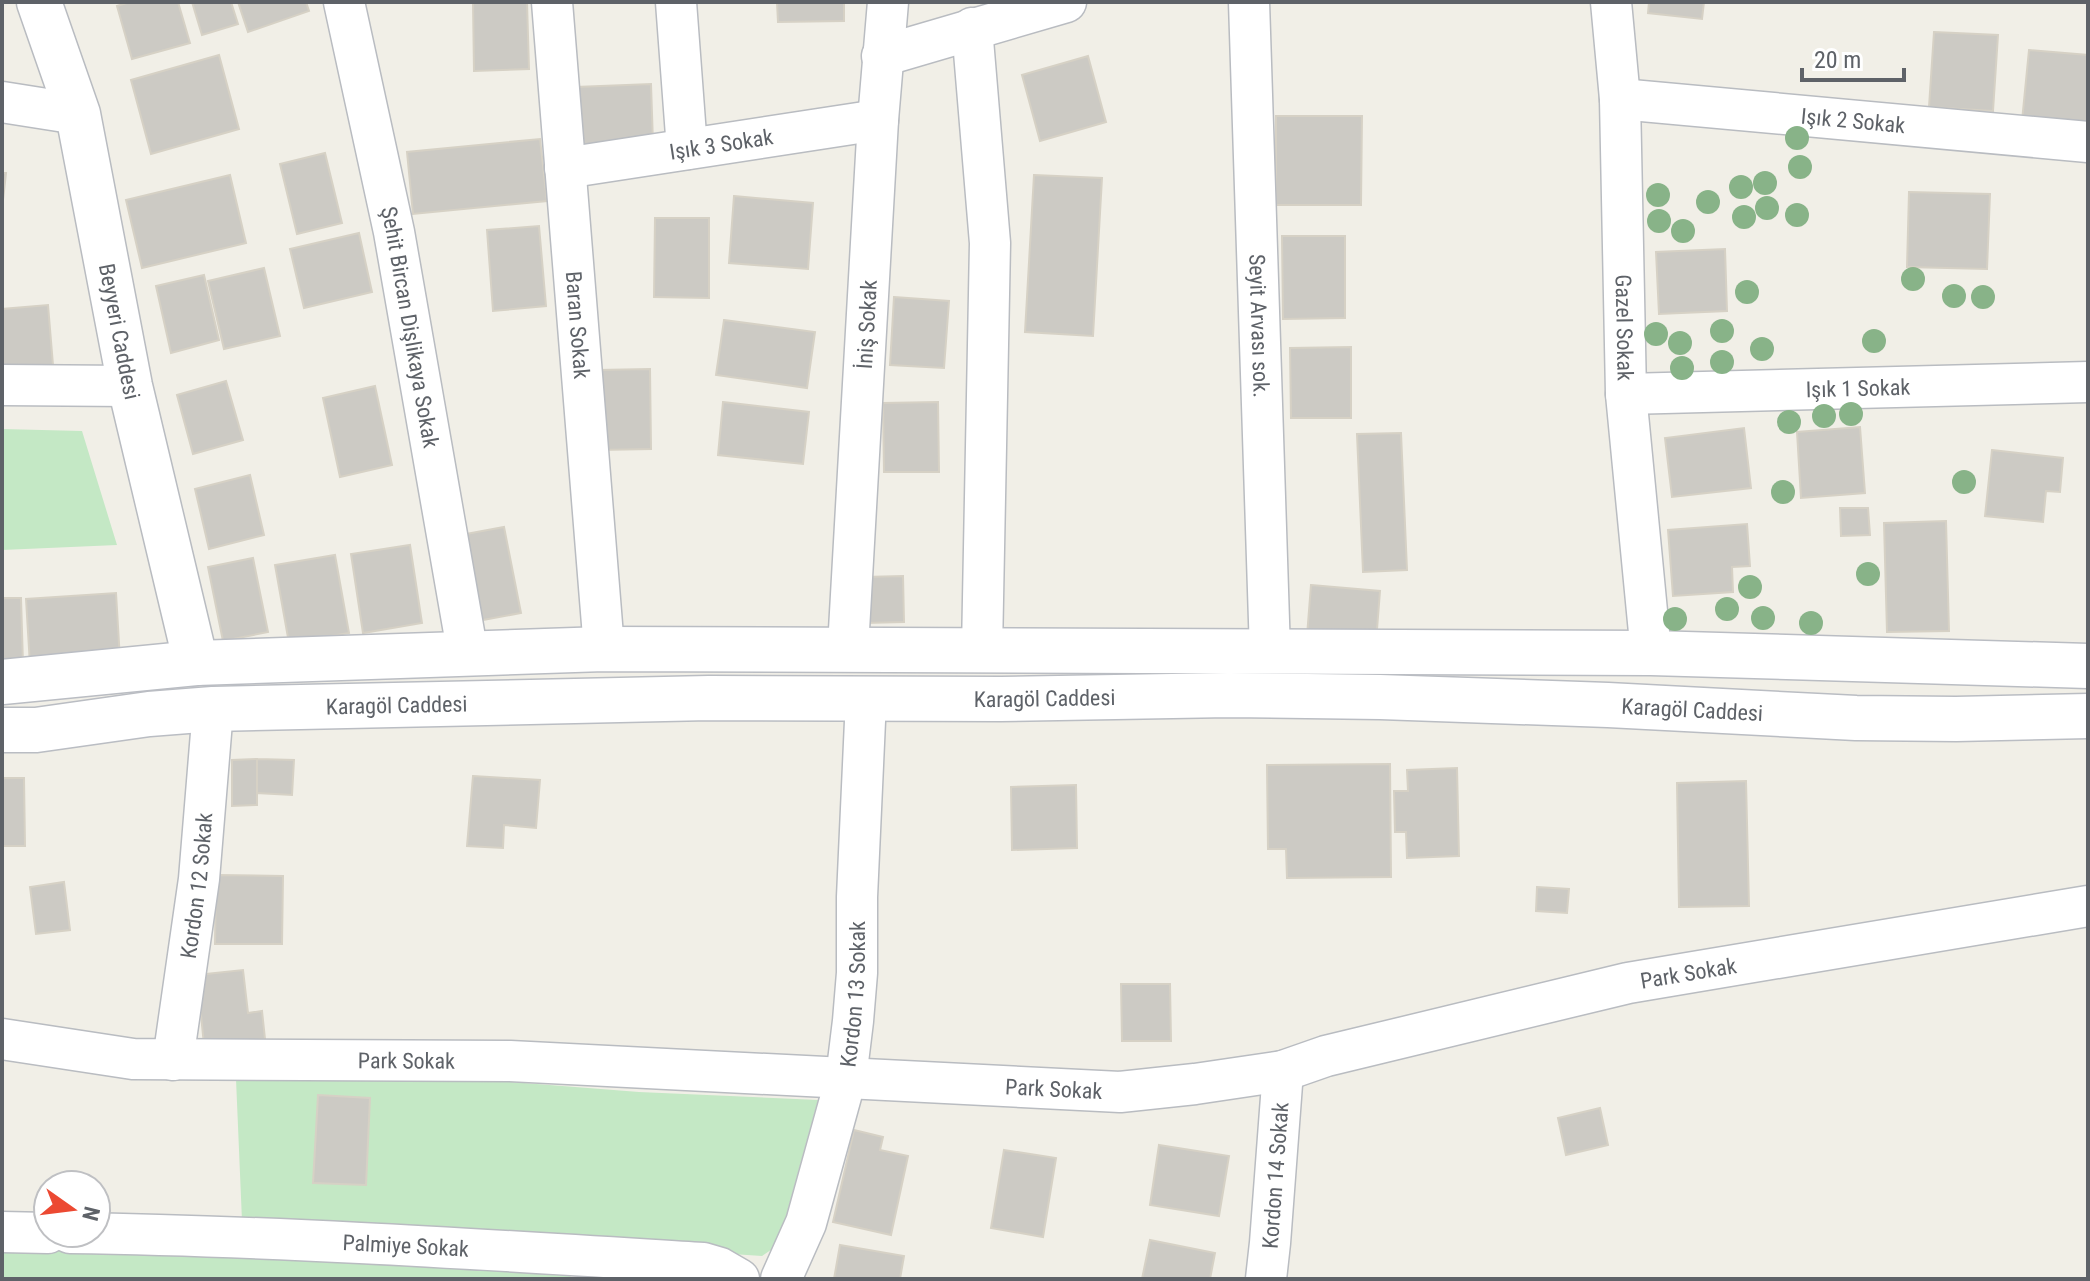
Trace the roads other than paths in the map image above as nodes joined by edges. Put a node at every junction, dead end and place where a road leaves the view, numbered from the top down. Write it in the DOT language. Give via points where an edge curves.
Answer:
graph roads {
  1 [pos="344,2"];
  2 [pos="552,2"];
  3 [pos="676,2"];
  4 [pos="888,2"];
  5 [pos="1066,2"];
  6 [pos="1249,2"];
  7 [pos="1611,2"];
  8 [pos="41,3"];
  9 [pos="972,28"];
  10 [pos="882,56"];
  11 [pos="1620,99"];
  12 [pos="2,102"];
  13 [pos="78,114"];
  14 [pos="878,120"];
  15 [pos="2088,142"];
  16 [pos="687,149"];
  17 [pos="565,168"];
  18 [pos="2088,382"];
  19 [pos="2,385"];
  20 [pos="130,386"];
  21 [pos="1626,394"];
  22 [pos="848,648"];
  23 [pos="604,649"];
  24 [pos="982,650"];
  25 [pos="1270,652"];
  26 [pos="1651,653"];
  27 [pos="468,655"];
  28 [pos="196,663"];
  29 [pos="2088,666"];
  30 [pos="2,682"];
  31 [pos="866,699"];
  32 [pos="213,709"];
  33 [pos="2088,716"];
  34 [pos="2,730"];
  35 [pos="2088,906"];
  36 [pos="2,1039"];
  37 [pos="173,1060"];
  38 [pos="1283,1071"];
  39 [pos="846,1078"];
  40 [pos="2,1232"];
  41 [pos="32,1233"];
  42 [pos="112,1234"];
  43 [pos="739,1279"];
  44 [pos="781,1279"];
  45 [pos="1266,1279"];
  1 -- 27 [label="street, Şehit Bircan Dişlikaya Sokak" via="394,232"];
  2 -- 17 [label="street, Baran Sokak"];
  3 -- 16 [label="street"];
  4 -- 10 [label="street, İniş Sokak"];
  5 -- 9 [label="street"];
  6 -- 25 [label="street, Seyit Arvası sok."];
  7 -- 11 [label="street, Gazel Sokak"];
  8 -- 13 [label="main road, Beyyeri Caddesi"];
  9 -- 10 [label="street"];
  9 -- 24 [label="street" via="990,243"];
  10 -- 14 [label="street, İniş Sokak"];
  11 -- 15 [label="street, Işık 2 Sokak"];
  11 -- 21 [label="street, Gazel Sokak"];
  12 -- 13 [label="street"];
  13 -- 20 [label="main road, Beyyeri Caddesi"];
  14 -- 16 [label="street, Işık 3 Sokak"];
  14 -- 22 [label="street, İniş Sokak"];
  16 -- 17 [label="street, Işık 3 Sokak"];
  17 -- 23 [label="street, Baran Sokak"];
  18 -- 21 [label="street, Işık 1 Sokak"];
  19 -- 20 [label="street"];
  20 -- 28 [label="main road, Beyyeri Caddesi"];
  21 -- 26 [label="street, Gazel Sokak"];
  22 -- 23 [label="main road"];
  22 -- 24 [label="main road"];
  23 -- 27 [label="main road"];
  24 -- 25 [label="main road"];
  25 -- 26 [label="main road"];
  26 -- 29 [label="main road"];
  27 -- 28 [label="main road"];
  28 -- 30 [label="main road"];
  31 -- 32 [label="main road, Karagöl Caddesi"];
  31 -- 33 [label="main road, Karagöl Caddesi" via="1380,697 1856,718"];
  31 -- 39 [label="street, Kordon 13 Sokak" via="857,973"];
  32 -- 34 [label="main road, Karagöl Caddesi"];
  32 -- 37 [label="street, Kordon 12 Sokak" via="199,879"];
  35 -- 38 [label="street, Park Sokak" via="1628,983"];
  36 -- 37 [label="street, Park Sokak"];
  37 -- 39 [label="street, Park Sokak" via="510,1061"];
  38 -- 39 [label="street, Park Sokak" via="1120,1092"];
  38 -- 45 [label="street, Kordon 14 Sokak"];
  39 -- 44 [label="street, Kordon 13 Sokak" via="806,1223"];
  40 -- 41 [label="street"];
  42 -- 43 [label="street, Palmiye Sokak" via="703,1263"];
}
